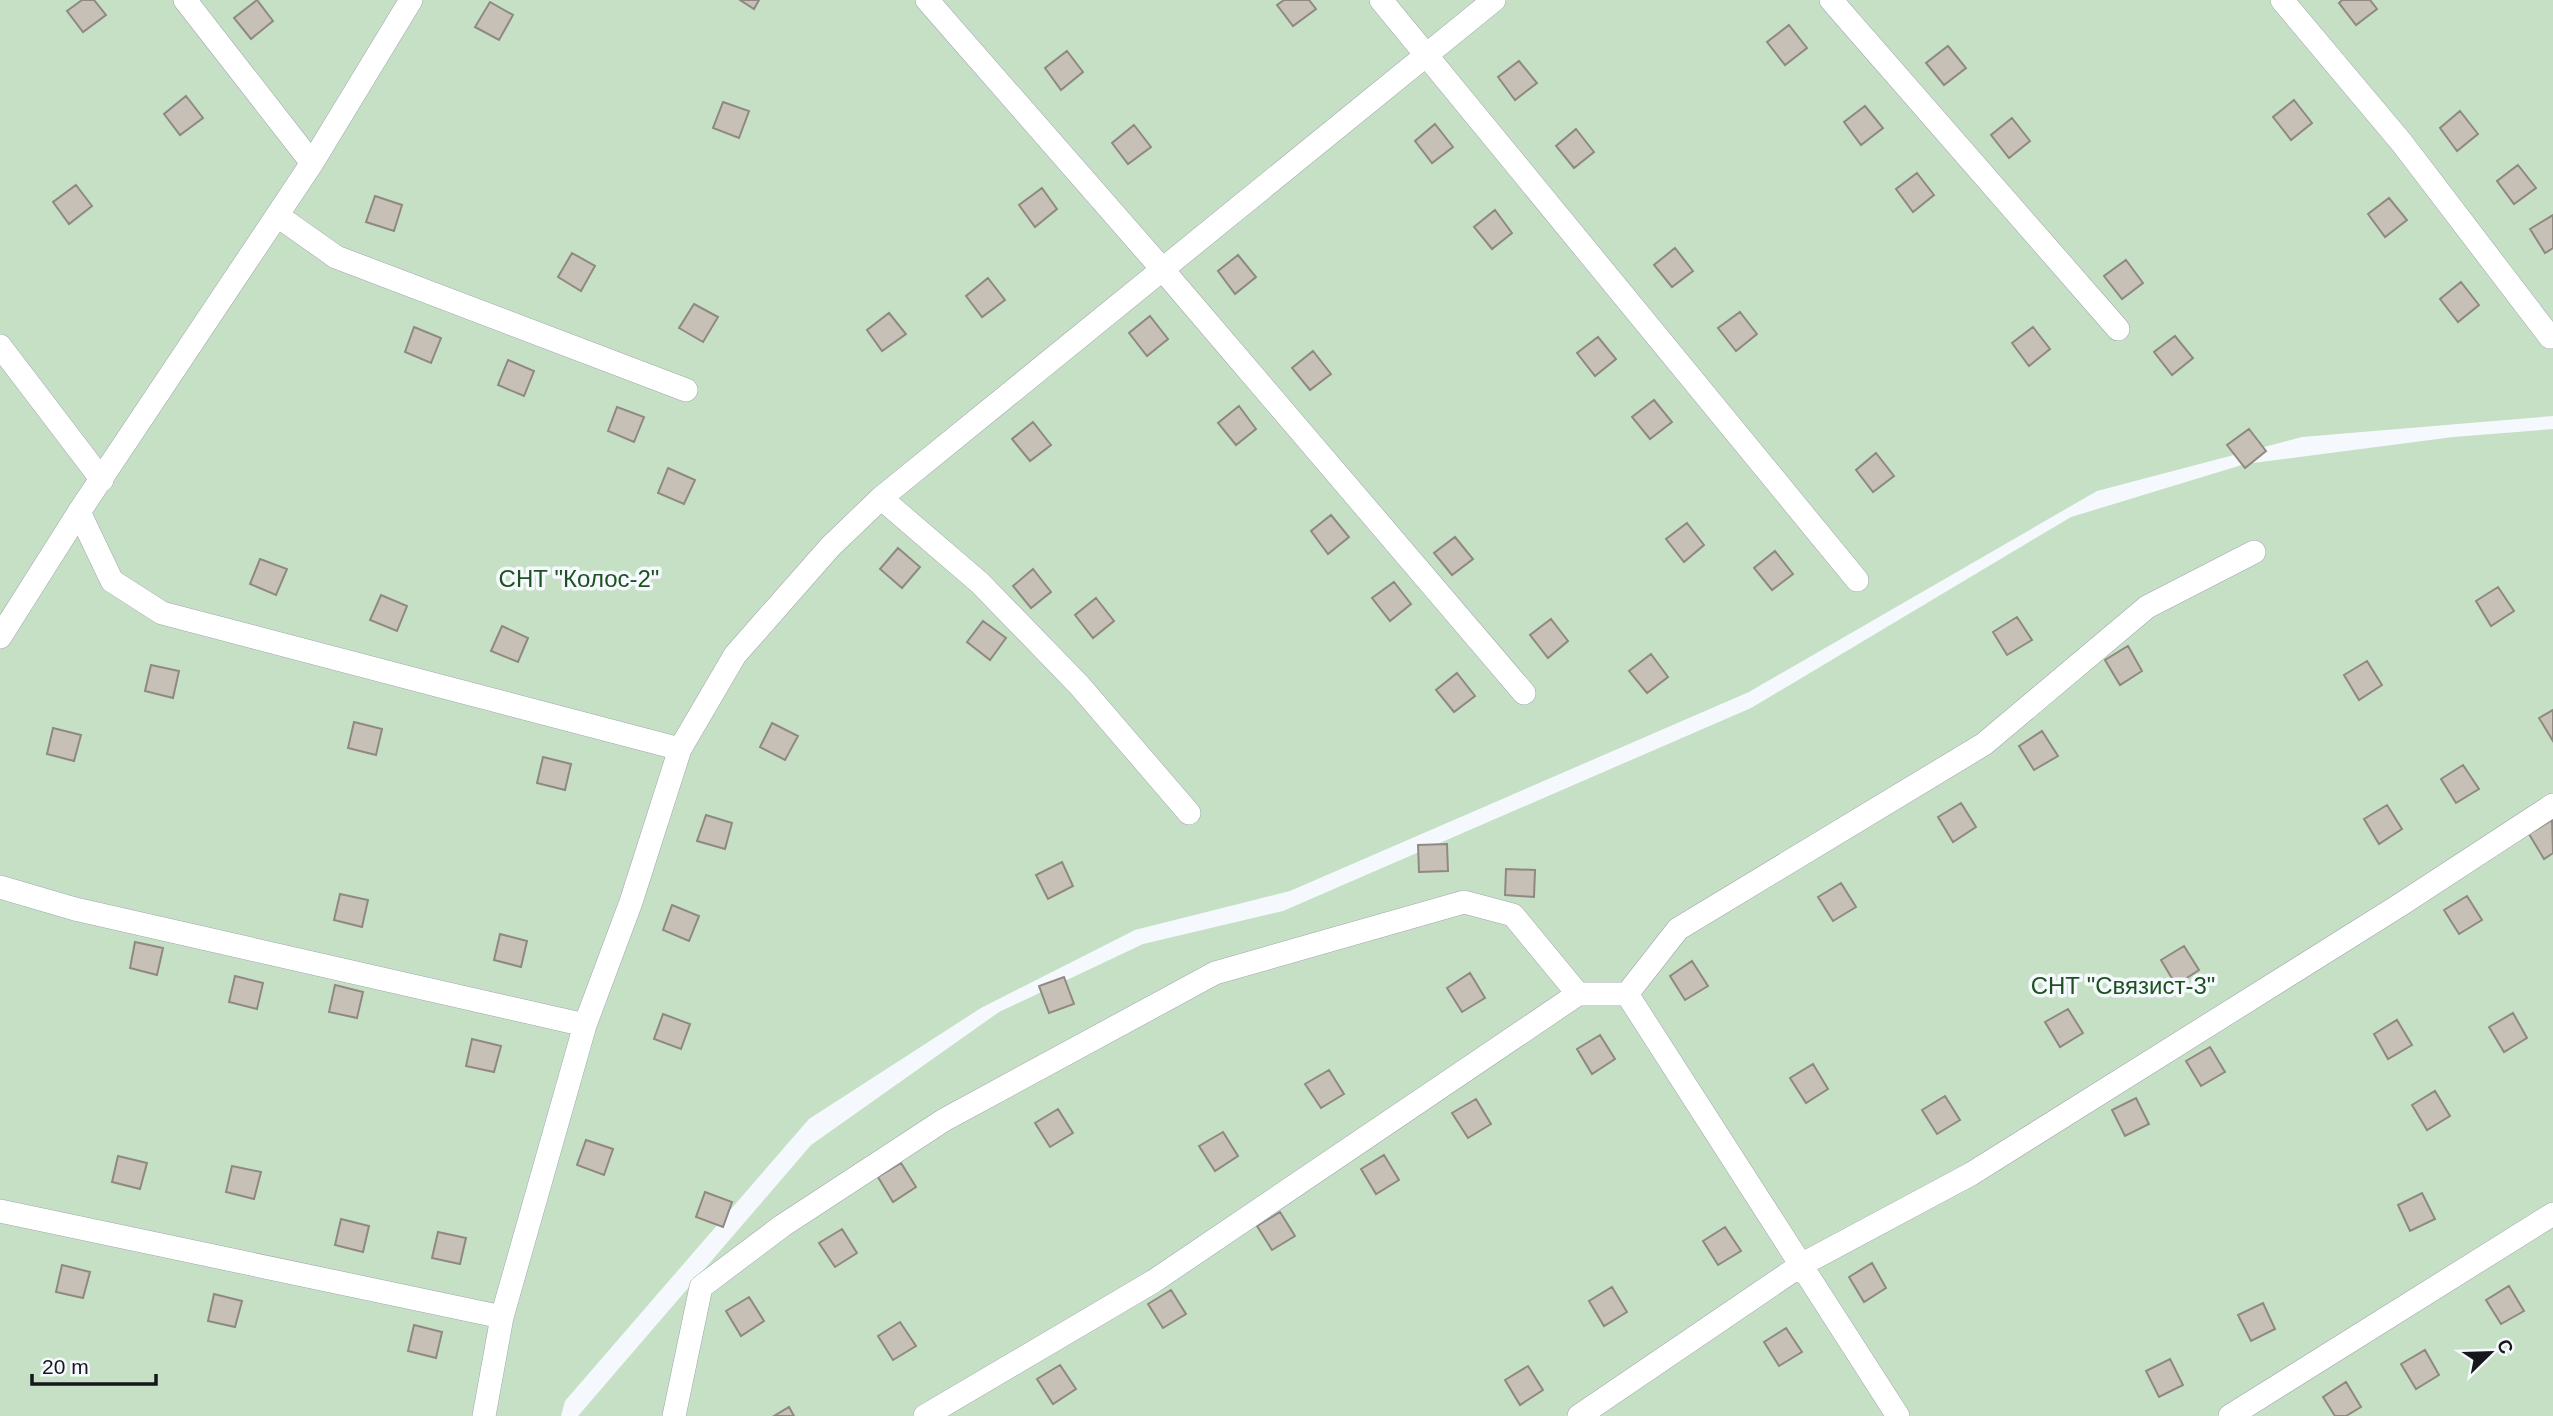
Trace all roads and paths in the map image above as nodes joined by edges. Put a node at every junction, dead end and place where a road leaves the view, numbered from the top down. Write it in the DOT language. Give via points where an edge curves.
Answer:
graph roads {
  1 [pos="185,0"];
  2 [pos="411,0"];
  3 [pos="927,0"];
  4 [pos="1381,0"];
  5 [pos="1494,0"];
  6 [pos="1832,0"];
  7 [pos="2282,0"];
  8 [pos="1426,55"];
  9 [pos="312,163"];
  10 [pos="278,216"];
  11 [pos="1163,270"];
  12 [pos="2118,329"];
  13 [pos="2550,337"];
  14 [pos="0,345"];
  15 [pos="686,390"];
  16 [pos="102,480"];
  17 [pos="881,498"];
  18 [pos="79,512"];
  19 [pos="2255,552"];
  20 [pos="1857,580"];
  21 [pos="0,637"];
  22 [pos="1524,693"];
  23 [pos="680,749"];
  24 [pos="2553,805"];
  25 [pos="1189,813"];
  26 [pos="0,887"];
  27 [pos="1578,994"];
  28 [pos="1627,994"];
  29 [pos="585,1025"];
  30 [pos="0,1211"];
  31 [pos="2553,1214"];
  32 [pos="1801,1265"];
  33 [pos="502,1317"];
  34 [pos="484,1416"];
  35 [pos="674,1416"];
  36 [pos="925,1416"];
  37 [pos="1579,1416"];
  38 [pos="1898,1416"];
  39 [pos="2230,1416"];
  1 -- 9 [label="lane"];
  2 -- 9 [label="lane"];
  3 -- 11 [label="lane"];
  4 -- 8 [label="lane"];
  5 -- 8 [label="lane"];
  6 -- 12 [label="lane"];
  7 -- 13 [label="lane" via="2402,143"];
  8 -- 11 [label="lane"];
  8 -- 20 [label="lane"];
  9 -- 10 [label="lane"];
  10 -- 15 [label="lane" via="336,257"];
  10 -- 16 [label="lane"];
  11 -- 17 [label="lane"];
  11 -- 22 [label="lane"];
  14 -- 16 [label="lane"];
  16 -- 18 [label="lane"];
  17 -- 23 [label="lane" via="830,547 735,655"];
  17 -- 25 [label="lane" via="980,583 1079,685"];
  18 -- 21 [label="lane"];
  18 -- 23 [label="lane" via="112,581 162,613"];
  19 -- 28 [label="lane" via="2147,607 1984,744 1678,929"];
  23 -- 29 [label="lane"];
  24 -- 32 [label="lane" via="1971,1174"];
  26 -- 29 [label="lane" via="75,909"];
  27 -- 28 [label="lane"];
  27 -- 35 [label="lane" via="1513,915 1464,902 1215,973 944,1121 782,1226 701,1287"];
  27 -- 36 [label="lane" via="1154,1281"];
  28 -- 32 [label="lane"];
  29 -- 33 [label="lane"];
  30 -- 33 [label="lane"];
  31 -- 39 [label="lane"];
  32 -- 37 [label="lane"];
  32 -- 38 [label="lane"];
  33 -- 34 [label="lane"];
}
